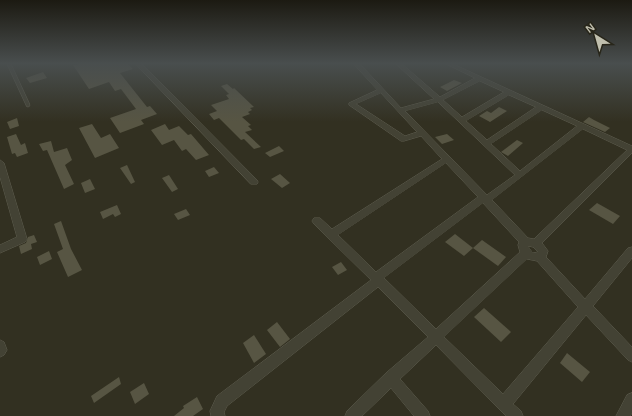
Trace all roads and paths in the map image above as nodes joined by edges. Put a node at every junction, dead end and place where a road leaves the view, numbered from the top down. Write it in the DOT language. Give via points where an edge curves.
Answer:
graph roads {
  1 [pos="18,83"];
  2 [pos="157,83"];
  3 [pos="376,83"];
  4 [pos="421,83"];
  5 [pos="470,83"];
  6 [pos="491,83"];
  7 [pos="382,90"];
  8 [pos="509,92"];
  9 [pos="439,100"];
  10 [pos="28,105"];
  11 [pos="541,107"];
  12 [pos="400,110"];
  13 [pos="461,121"];
  14 [pos="582,126"];
  15 [pos="422,133"];
  16 [pos="486,144"];
  17 [pos="632,149"];
  18 [pos="447,159"];
  19 [pos="0,163"];
  20 [pos="520,175"];
  21 [pos="254,182"];
  22 [pos="484,199"];
  23 [pos="317,221"];
  24 [pos="331,234"];
  25 [pos="536,244"];
  26 [pos="526,248"];
  27 [pos="0,249"];
  28 [pos="632,251"];
  29 [pos="539,257"];
  30 [pos="377,279"];
  31 [pos="586,306"];
  32 [pos="435,337"];
  33 [pos="0,346"];
  34 [pos="0,351"];
  35 [pos="632,356"];
  36 [pos="391,378"];
  37 [pos="632,400"];
  38 [pos="504,404"];
  39 [pos="218,416"];
  40 [pos="352,416"];
  41 [pos="423,416"];
  42 [pos="516,416"];
  43 [pos="623,416"];
  1 -- 10 [label="lane"];
  2 -- 21 [label="street"];
  3 -- 7 [label="street"];
  4 -- 9 [label="street"];
  5 -- 9 [label="street"];
  6 -- 8 [label="street"];
  7 -- 12 [label="street"];
  7 -- 15 [label="street" via="351,104 404,139"];
  8 -- 11 [label="street"];
  8 -- 13 [label="street"];
  9 -- 12 [label="street"];
  9 -- 13 [label="street"];
  11 -- 14 [label="street"];
  11 -- 16 [label="street"];
  12 -- 15 [label="street"];
  13 -- 16 [label="street"];
  14 -- 17 [label="street"];
  14 -- 20 [label="street"];
  15 -- 18 [label="street"];
  16 -- 20 [label="street"];
  17 -- 25 [label="street"];
  18 -- 22 [label="street"];
  18 -- 24 [label="street"];
  19 -- 27 [label="street" via="22,239"];
  20 -- 22 [label="street"];
  22 -- 26 [label="street"];
  22 -- 30 [label="street"];
  23 -- 24 [label="street"];
  24 -- 30 [label="street"];
  25 -- 26 [label="street"];
  25 -- 29 [label="street" via="543,251"];
  26 -- 29 [label="street" via="535,257"];
  26 -- 32 [label="street"];
  28 -- 31 [label="street"];
  29 -- 31 [label="street"];
  30 -- 32 [label="street"];
  30 -- 39 [label="street" via="222,401 217,411"];
  31 -- 35 [label="street"];
  31 -- 38 [label="street"];
  32 -- 36 [label="street"];
  32 -- 38 [label="street"];
  33 -- 34 [label="street"];
  36 -- 40 [label="street"];
  36 -- 41 [label="street"];
  37 -- 43 [label="street"];
  38 -- 42 [label="street"];
}
